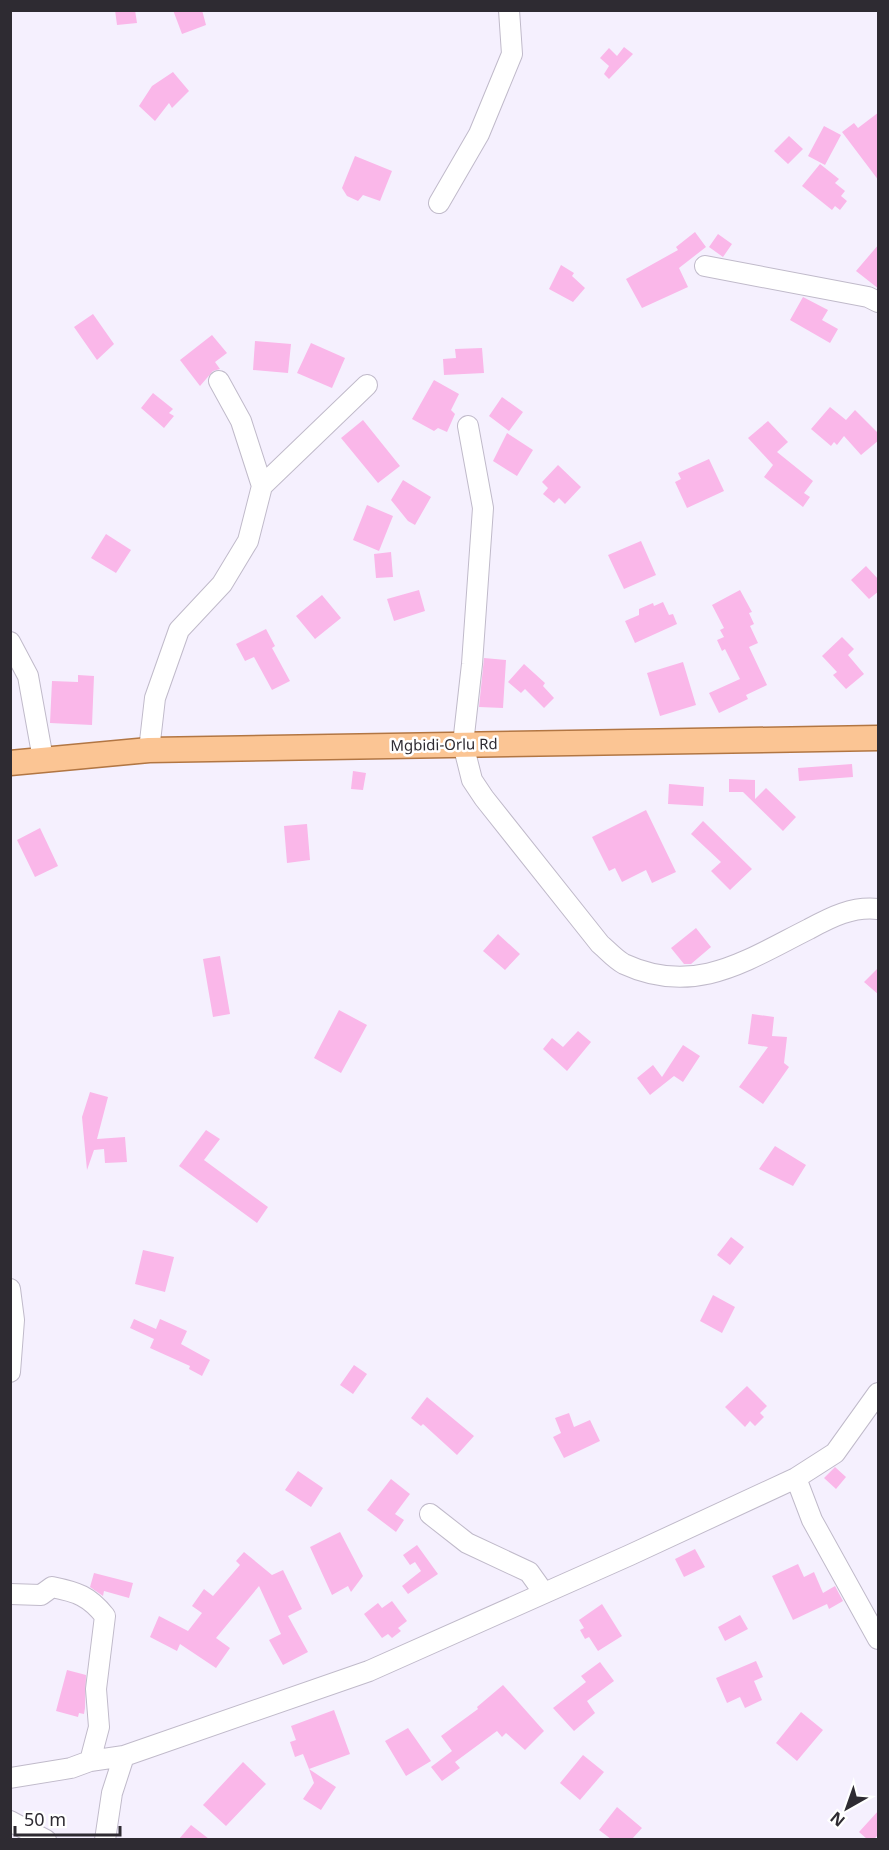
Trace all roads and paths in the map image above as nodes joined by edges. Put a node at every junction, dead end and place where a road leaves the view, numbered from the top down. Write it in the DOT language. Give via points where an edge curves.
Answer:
graph roads {
  1 [pos="509,10"];
  2 [pos="439,203"];
  3 [pos="705,266"];
  4 [pos="879,302"];
  5 [pos="219,381"];
  6 [pos="367,385"];
  7 [pos="468,426"];
  8 [pos="262,486"];
  9 [pos="10,642"];
  10 [pos="879,738"];
  11 [pos="463,744"];
  12 [pos="149,750"];
  13 [pos="43,759"];
  14 [pos="10,763"];
  15 [pos="879,909"];
  16 [pos="10,1289"];
  17 [pos="10,1372"];
  18 [pos="879,1393"];
  19 [pos="796,1478"];
  20 [pos="430,1514"];
  21 [pos="544,1593"];
  22 [pos="10,1594"];
  23 [pos="879,1639"];
  24 [pos="124,1756"];
  25 [pos="90,1761"];
  26 [pos="10,1778"];
  27 [pos="10,1821"];
  28 [pos="46,1839"];
  29 [pos="105,1839"];
  1 -- 2 [label="street" via="512,54 479,134"];
  3 -- 4 [label="street"];
  5 -- 8 [label="street" via="241,421"];
  6 -- 8 [label="street"];
  7 -- 11 [label="street" via="483,508"];
  8 -- 12 [label="street" via="248,541 222,584 178,630 155,698"];
  9 -- 13 [label="street" via="28,675"];
  10 -- 11 [label="main road, Mgbidi-Orlu Rd"];
  11 -- 12 [label="main road, Mgbidi-Orlu Rd"];
  11 -- 15 [label="street" via="472,780 484,798 569,908 623,964 694,979 718,973 840,913"];
  12 -- 13 [label="main road, Mgbidi-Orlu Rd"];
  13 -- 14 [label="main road, Mgbidi-Orlu Rd"];
  16 -- 17 [label="street" via="15,1320"];
  18 -- 19 [label="street" via="835,1453"];
  19 -- 21 [label="street"];
  19 -- 23 [label="street" via="812,1520"];
  20 -- 21 [label="street" via="467,1543 528,1572"];
  21 -- 24 [label="street" via="369,1671"];
  22 -- 25 [label="street" via="41,1595 52,1587 72,1591 93,1601 105,1616 96,1689 99,1727"];
  24 -- 25 [label="street"];
  24 -- 29 [label="street" via="111,1793"];
  25 -- 26 [label="street"];
  27 -- 28 [label="street"];
}
